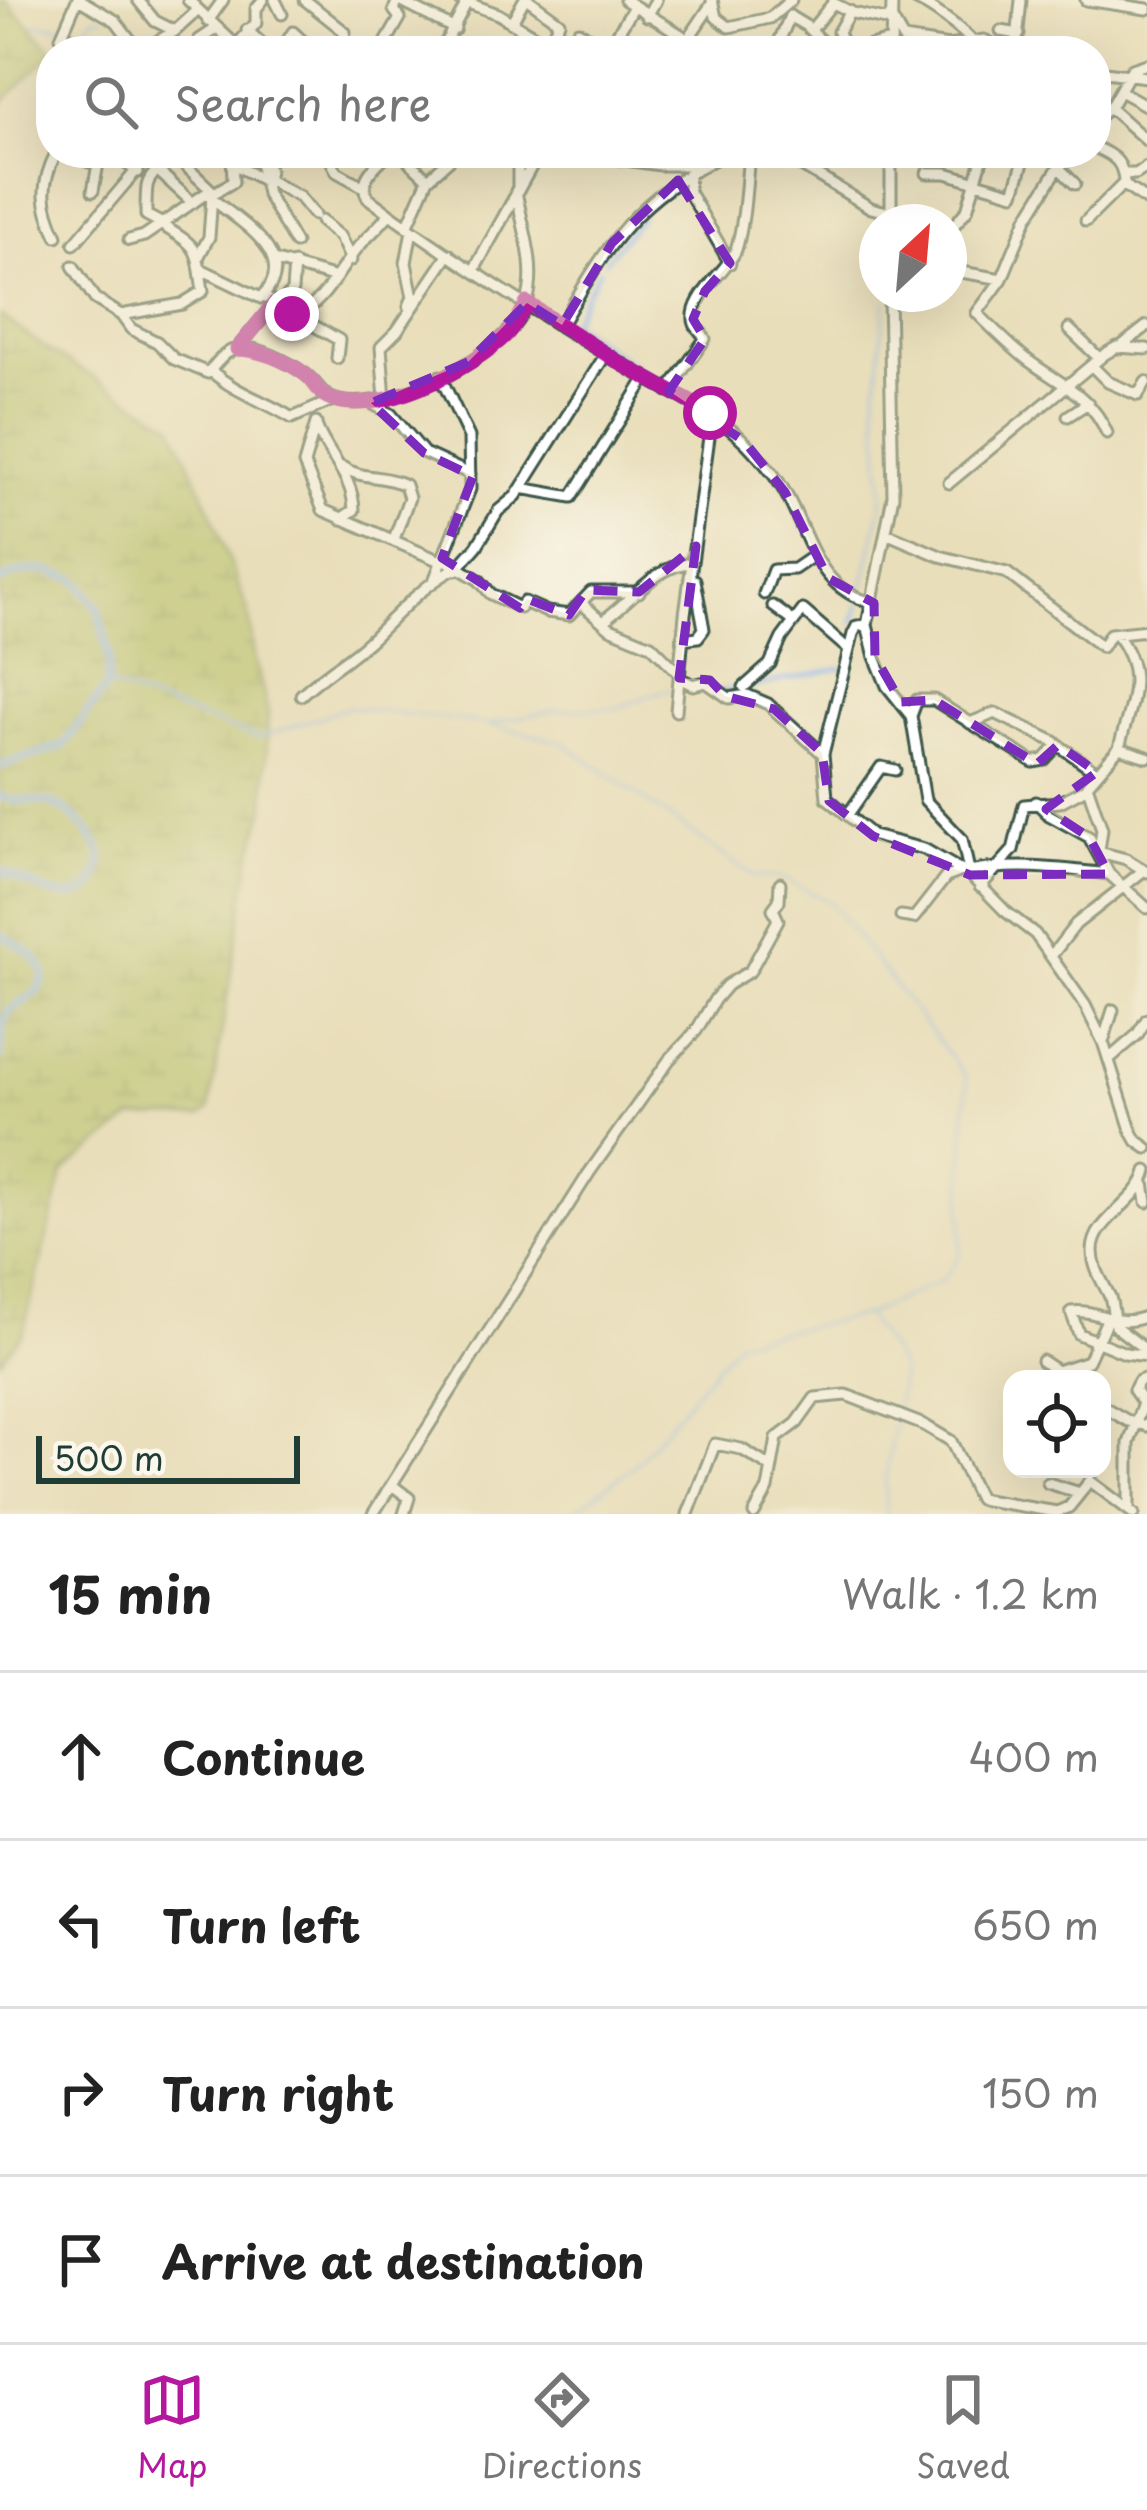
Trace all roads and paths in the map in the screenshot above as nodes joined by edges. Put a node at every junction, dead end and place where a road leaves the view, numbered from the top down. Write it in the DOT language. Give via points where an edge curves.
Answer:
graph roads {
  1 [pos="78,0"];
  2 [pos="138,0"];
  3 [pos="188,0"];
  4 [pos="223,0"];
  5 [pos="263,0"];
  6 [pos="275,0"];
  7 [pos="305,0"];
  8 [pos="398,0"];
  9 [pos="526,0"];
  10 [pos="656,0"];
  11 [pos="916,0"];
  12 [pos="1022,0"];
  13 [pos="1086,0"];
  14 [pos="466,2"];
  15 [pos="711,2"];
  16 [pos="629,4"];
  17 [pos="789,8"];
  18 [pos="892,8"];
  19 [pos="197,10"];
  20 [pos="850,11"];
  21 [pos="1146,12"];
  22 [pos="282,14"];
  23 [pos="647,16"];
  24 [pos="212,25"];
  25 [pos="516,27"];
  26 [pos="455,29"];
  27 [pos="811,30"];
  28 [pos="175,31"];
  29 [pos="247,31"];
  30 [pos="578,31"];
  31 [pos="1001,31"];
  32 [pos="1019,34"];
  33 [pos="61,36"];
  34 [pos="132,36"];
  35 [pos="167,36"];
  36 [pos="203,36"];
  37 [pos="225,36"];
  38 [pos="245,36"];
  39 [pos="253,36"];
  40 [pos="344,36"];
  41 [pos="390,36"];
  42 [pos="451,36"];
  43 [pos="514,36"];
  44 [pos="529,36"];
  45 [pos="552,36"];
  46 [pos="587,36"];
  47 [pos="615,36"];
  48 [pos="682,36"];
  49 [pos="687,36"];
  50 [pos="816,36"];
  51 [pos="840,36"];
  52 [pos="967,36"];
  53 [pos="1147,64"];
  54 [pos="1111,72"];
  55 [pos="1126,74"];
  56 [pos="1147,77"];
  57 [pos="1120,91"];
  58 [pos="1111,103"];
  59 [pos="1147,106"];
  60 [pos="1111,107"];
  61 [pos="1145,133"];
  62 [pos="1111,156"];
  63 [pos="1147,162"];
  64 [pos="50,168"];
  65 [pos="96,168"];
  66 [pos="132,168"];
  67 [pos="158,168"];
  68 [pos="186,168"];
  69 [pos="235,168"];
  70 [pos="264,168"];
  71 [pos="334,168"];
  72 [pos="373,168"];
  73 [pos="416,168"];
  74 [pos="439,168"];
  75 [pos="518,168"];
  76 [pos="530,168"];
  77 [pos="697,168"];
  78 [pos="747,168"];
  79 [pos="812,168"];
  80 [pos="891,168"];
  81 [pos="979,168"];
  82 [pos="1023,168"];
  83 [pos="1059,168"];
  84 [pos="1062,168"];
  85 [pos="136,171"];
  86 [pos="153,173"];
  87 [pos="927,173"];
  88 [pos="428,179"];
  89 [pos="1124,179"];
  90 [pos="684,180"];
  91 [pos="974,182"];
  92 [pos="1019,184"];
  93 [pos="1075,184"];
  94 [pos="364,187"];
  95 [pos="517,190"];
  96 [pos="92,191"];
  97 [pos="211,194"];
  98 [pos="1043,194"];
  99 [pos="1147,201"];
  100 [pos="194,203"];
  101 [pos="867,204"];
  102 [pos="890,204"];
  103 [pos="967,205"];
  104 [pos="389,214"];
  105 [pos="147,217"];
  106 [pos="1086,220"];
  107 [pos="160,223"];
  108 [pos="410,229"];
  109 [pos="148,233"];
  110 [pos="57,236"];
  111 [pos="129,240"];
  112 [pos="296,243"];
  113 [pos="74,244"];
  114 [pos="449,254"];
  115 [pos="199,256"];
  116 [pos="273,260"];
  117 [pos="351,260"];
  118 [pos="730,262"];
  119 [pos="294,264"];
  120 [pos="73,266"];
  121 [pos="201,269"];
  122 [pos="475,271"];
  123 [pos="967,273"];
  124 [pos="336,278"];
  125 [pos="1001,279"];
  126 [pos="273,303"];
  127 [pos="527,303"];
  128 [pos="889,312"];
  129 [pos="122,315"];
  130 [pos="298,315"];
  131 [pos="408,315"];
  132 [pos="561,325"];
  133 [pos="1147,326"];
  134 [pos="1069,329"];
  135 [pos="1120,348"];
  136 [pos="237,349"];
  137 [pos="1147,349"];
  138 [pos="606,354"];
  139 [pos="337,358"];
  140 [pos="1096,362"];
  141 [pos="211,370"];
  142 [pos="440,376"];
  143 [pos="646,378"];
  144 [pos="1146,382"];
  145 [pos="1069,385"];
  146 [pos="668,392"];
  147 [pos="333,400"];
  148 [pos="385,400"];
  149 [pos="371,403"];
  150 [pos="1088,403"];
  151 [pos="316,408"];
  152 [pos="712,415"];
  153 [pos="1068,416"];
  154 [pos="316,423"];
  155 [pos="1107,434"];
  156 [pos="342,467"];
  157 [pos="470,474"];
  158 [pos="949,483"];
  159 [pos="521,488"];
  160 [pos="349,519"];
  161 [pos="886,533"];
  162 [pos="394,539"];
  163 [pos="813,556"];
  164 [pos="441,560"];
  165 [pos="691,563"];
  166 [pos="455,569"];
  167 [pos="434,580"];
  168 [pos="639,592"];
  169 [pos="764,594"];
  170 [pos="581,603"];
  171 [pos="874,603"];
  172 [pos="773,606"];
  173 [pos="793,621"];
  174 [pos="605,623"];
  175 [pos="867,625"];
  176 [pos="1147,631"];
  177 [pos="1116,634"];
  178 [pos="682,639"];
  179 [pos="848,650"];
  180 [pos="679,675"];
  181 [pos="744,687"];
  182 [pos="301,695"];
  183 [pos="676,711"];
  184 [pos="911,716"];
  185 [pos="970,723"];
  186 [pos="1055,742"];
  187 [pos="1120,748"];
  188 [pos="823,754"];
  189 [pos="1147,757"];
  190 [pos="895,770"];
  191 [pos="1097,772"];
  192 [pos="1086,788"];
  193 [pos="1036,802"];
  194 [pos="849,813"];
  195 [pos="1099,851"];
  196 [pos="999,868"];
  197 [pos="1145,871"];
  198 [pos="967,873"];
  199 [pos="1109,874"];
  200 [pos="780,883"];
  201 [pos="980,887"];
  202 [pos="1123,889"];
  203 [pos="1147,908"];
  204 [pos="901,916"];
  205 [pos="1052,955"];
  206 [pos="1113,1010"];
  207 [pos="1147,1019"];
  208 [pos="1103,1042"];
  209 [pos="1109,1058"];
  210 [pos="1147,1148"];
  211 [pos="1146,1177"];
  212 [pos="1147,1202"];
  213 [pos="1147,1316"];
  214 [pos="1111,1321"];
  215 [pos="1099,1343"];
  216 [pos="1147,1353"];
  217 [pos="1042,1361"];
  218 [pos="1147,1378"];
  219 [pos="1111,1410"];
  220 [pos="1141,1424"];
  221 [pos="770,1466"];
  222 [pos="1048,1483"];
  223 [pos="392,1485"];
  224 [pos="1080,1493"];
  225 [pos="983,1501"];
  226 [pos="1133,1504"];
  227 [pos="1028,1509"];
  228 [pos="373,1514"];
  229 [pos="404,1514"];
  230 [pos="688,1514"];
  231 [pos="754,1514"];
  232 [pos="974,1514"];
  1 -- 33 [label="street"];
  1 -- 34 [label="street"];
  2 -- 28 [label="street"];
  3 -- 19 [label="street"];
  4 -- 24 [label="street"];
  5 -- 29 [label="street"];
  6 -- 22 [label="street"];
  7 -- 40 [label="street"];
  8 -- 26 [label="street"];
  8 -- 41 [label="street" via="400,18"];
  9 -- 25 [label="street"];
  9 -- 45 [label="street" via="559,22"];
  10 -- 23 [label="street"];
  11 -- 52 [label="street"];
  12 -- 32 [label="street"];
  13 -- 21 [label="street"];
  14 -- 25 [label="street"];
  14 -- 26 [label="street"];
  15 -- 17 [label="street" via="729,28"];
  15 -- 49 [label="street"];
  16 -- 23 [label="street"];
  16 -- 47 [label="street"];
  17 -- 27 [label="street"];
  18 -- 20 [label="street"];
  19 -- 24 [label="street"];
  19 -- 28 [label="street"];
  20 -- 27 [label="street" via="832,3"];
  20 -- 51 [label="street"];
  23 -- 48 [label="street"];
  24 -- 36 [label="street"];
  24 -- 37 [label="street"];
  25 -- 43 [label="street"];
  25 -- 44 [label="street"];
  26 -- 42 [label="street"];
  27 -- 50 [label="street"];
  28 -- 35 [label="street"];
  29 -- 38 [label="street"];
  29 -- 39 [label="street"];
  30 -- 46 [label="street"];
  31 -- 32 [label="street"];
  53 -- 55 [label="street"];
  54 -- 55 [label="street"];
  55 -- 56 [label="street"];
  55 -- 57 [label="street"];
  57 -- 58 [label="street"];
  57 -- 59 [label="street"];
  60 -- 61 [label="street"];
  62 -- 89 [label="street"];
  63 -- 89 [label="street"];
  64 -- 110 [label="street" via="42,189"];
  65 -- 96 [label="street"];
  66 -- 85 [label="street"];
  67 -- 86 [label="street"];
  68 -- 97 [label="street"];
  69 -- 97 [label="street" via="230,186"];
  70 -- 112 [label="street"];
  70 -- 117 [label="street" via="340,237"];
  71 -- 94 [label="street"];
  72 -- 94 [label="street"];
  73 -- 88 [label="street"];
  74 -- 88 [label="street"];
  75 -- 95 [label="street"];
  76 -- 95 [label="street"];
  77 -- 90 [label="street"];
  78 -- 118 [label="street"];
  79 -- 101 [label="street"];
  80 -- 102 [label="street"];
  81 -- 91 [label="street"];
  82 -- 92 [label="street"];
  83 -- 98 [label="street"];
  84 -- 93 [label="street"];
  85 -- 86 [label="street"];
  85 -- 113 [label="street"];
  86 -- 100 [label="street"];
  86 -- 105 [label="street" via="142,191"];
  87 -- 91 [label="street"];
  88 -- 108 [label="street"];
  89 -- 99 [label="street"];
  89 -- 106 [label="street"];
  90 -- 118 [label="street"];
  90 -- 132 [label="street" via="655,195 612,243"];
  91 -- 92 [label="street" via="1011,193"];
  91 -- 103 [label="street"];
  92 -- 98 [label="street"];
  94 -- 104 [label="street"];
  95 -- 122 [label="street"];
  95 -- 127 [label="street" via="529,249"];
  97 -- 100 [label="street"];
  97 -- 115 [label="street" via="209,237"];
  97 -- 116 [label="street" via="267,244"];
  98 -- 125 [label="street"];
  100 -- 107 [label="street"];
  104 -- 108 [label="street"];
  104 -- 117 [label="street"];
  105 -- 107 [label="street"];
  105 -- 109 [label="street"];
  107 -- 109 [label="street"];
  107 -- 115 [label="street"];
  108 -- 114 [label="street"];
  108 -- 131 [label="street"];
  109 -- 111 [label="street"];
  114 -- 122 [label="street"];
  114 -- 131 [label="street"];
  115 -- 121 [label="street"];
  116 -- 119 [label="street"];
  116 -- 126 [label="street"];
  117 -- 124 [label="street"];
  118 -- 146 [label="street" via="704,291 694,319 705,339"];
  119 -- 124 [label="street"];
  119 -- 126 [label="street" via="292,290"];
  120 -- 129 [label="street" via="95,299"];
  121 -- 126 [label="street"];
  121 -- 129 [label="street" via="196,297"];
  122 -- 127 [label="street"];
  123 -- 125 [label="street"];
  124 -- 130 [label="street"];
  125 -- 145 [label="street" via="977,313"];
  126 -- 130 [label="street"];
  126 -- 136 [label="street"];
  127 -- 132 [label="street"];
  127 -- 142 [label="street" via="500,340"];
  128 -- 161 [label="street" via="893,496"];
  129 -- 141 [label="street" via="170,356"];
  130 -- 139 [label="street" via="339,340"];
  131 -- 148 [label="street" via="380,349"];
  132 -- 138 [label="street"];
  133 -- 135 [label="street"];
  134 -- 140 [label="street"];
  135 -- 137 [label="street"];
  135 -- 140 [label="street"];
  136 -- 141 [label="street"];
  136 -- 147 [label="street" via="298,370"];
  138 -- 143 [label="street"];
  138 -- 159 [label="street"];
  140 -- 144 [label="street" via="1108,382 1138,395"];
  140 -- 145 [label="street"];
  141 -- 151 [label="street" via="236,392 292,418"];
  142 -- 148 [label="street"];
  142 -- 157 [label="street" via="469,437"];
  143 -- 146 [label="street"];
  143 -- 159 [label="street" via="572,497"];
  145 -- 150 [label="street"];
  145 -- 158 [label="street"];
  146 -- 152 [label="street"];
  147 -- 149 [label="street"];
  147 -- 151 [label="street"];
  148 -- 149 [label="street"];
  149 -- 157 [label="street" via="424,453"];
  150 -- 153 [label="street"];
  150 -- 155 [label="street"];
  151 -- 154 [label="street"];
  152 -- 163 [label="street" via="778,482"];
  152 -- 165 [label="street"];
  154 -- 156 [label="street"];
  154 -- 160 [label="street" via="305,470 323,510"];
  156 -- 160 [label="street" via="354,501"];
  156 -- 162 [label="street" via="405,484 409,498"];
  157 -- 164 [label="street"];
  159 -- 166 [label="street"];
  160 -- 162 [label="street"];
  161 -- 171 [label="street"];
  161 -- 177 [label="street" via="1007,573 1097,645"];
  162 -- 164 [label="street"];
  163 -- 169 [label="street" via="773,570"];
  163 -- 171 [label="street" via="836,585"];
  164 -- 166 [label="street"];
  164 -- 167 [label="street"];
  165 -- 168 [label="street" via="665,570"];
  165 -- 178 [label="street"];
  165 -- 178 [label="street" via="704,629"];
  166 -- 167 [label="street"];
  166 -- 170 [label="street" via="520,608 524,602 565,615"];
  167 -- 182 [label="street"];
  168 -- 170 [label="street" via="594,591"];
  168 -- 174 [label="street"];
  170 -- 174 [label="street"];
  171 -- 175 [label="street"];
  172 -- 173 [label="street"];
  173 -- 179 [label="street" via="807,611"];
  173 -- 181 [label="street" via="770,664"];
  174 -- 180 [label="street" via="651,645"];
  175 -- 179 [label="street" via="856,626"];
  175 -- 184 [label="street" via="887,686"];
  176 -- 177 [label="street"];
  177 -- 187 [label="street" via="1143,669"];
  178 -- 180 [label="street"];
  179 -- 188 [label="street"];
  180 -- 183 [label="street"];
  180 -- 188 [label="street" via="729,698 760,700"];
  184 -- 185 [label="street" via="917,700 932,699"];
  184 -- 198 [label="street" via="925,800 962,839"];
  185 -- 186 [label="street" via="995,713"];
  185 -- 191 [label="street" via="1034,762 1058,745"];
  187 -- 189 [label="street"];
  187 -- 191 [label="street"];
  188 -- 194 [label="street" via="827,798"];
  190 -- 194 [label="street" via="881,766"];
  191 -- 192 [label="street"];
  192 -- 193 [label="street" via="1060,802"];
  192 -- 195 [label="street" via="1102,830"];
  193 -- 195 [label="street"];
  193 -- 196 [label="street" via="1024,805 1015,846"];
  194 -- 198 [label="street" via="873,836 919,846"];
  195 -- 197 [label="street"];
  195 -- 199 [label="street"];
  196 -- 198 [label="street"];
  196 -- 199 [label="street"];
  196 -- 201 [label="street"];
  197 -- 202 [label="street"];
  198 -- 201 [label="street"];
  198 -- 204 [label="street" via="946,877 914,919"];
  199 -- 202 [label="street"];
  200 -- 223 [label="street" via="778,920 750,971 715,999 621,1127"];
  201 -- 205 [label="street"];
  202 -- 203 [label="street"];
  202 -- 205 [label="street" via="1076,924"];
  205 -- 208 [label="street"];
  206 -- 208 [label="street"];
  207 -- 209 [label="street"];
  208 -- 209 [label="street"];
  209 -- 210 [label="street" via="1131,1130"];
  211 -- 212 [label="street"];
  211 -- 214 [label="street" via="1093,1245"];
  213 -- 214 [label="street"];
  214 -- 215 [label="street"];
  214 -- 215 [label="street" via="1071,1312 1078,1333"];
  214 -- 216 [label="street"];
  215 -- 216 [label="street"];
  215 -- 217 [label="street" via="1088,1361 1058,1371"];
  218 -- 220 [label="street" via="1134,1388"];
  219 -- 220 [label="street"];
  220 -- 226 [label="street" via="1129,1452"];
  221 -- 225 [label="street" via="777,1438 813,1400 841,1394 950,1441"];
  221 -- 230 [label="street" via="715,1444"];
  221 -- 231 [label="street"];
  222 -- 224 [label="street"];
  223 -- 228 [label="street"];
  223 -- 229 [label="street" via="410,1498"];
  224 -- 226 [label="street" via="1092,1482"];
  224 -- 227 [label="street" via="1059,1511"];
  225 -- 227 [label="street"];
  225 -- 232 [label="street"];
}
